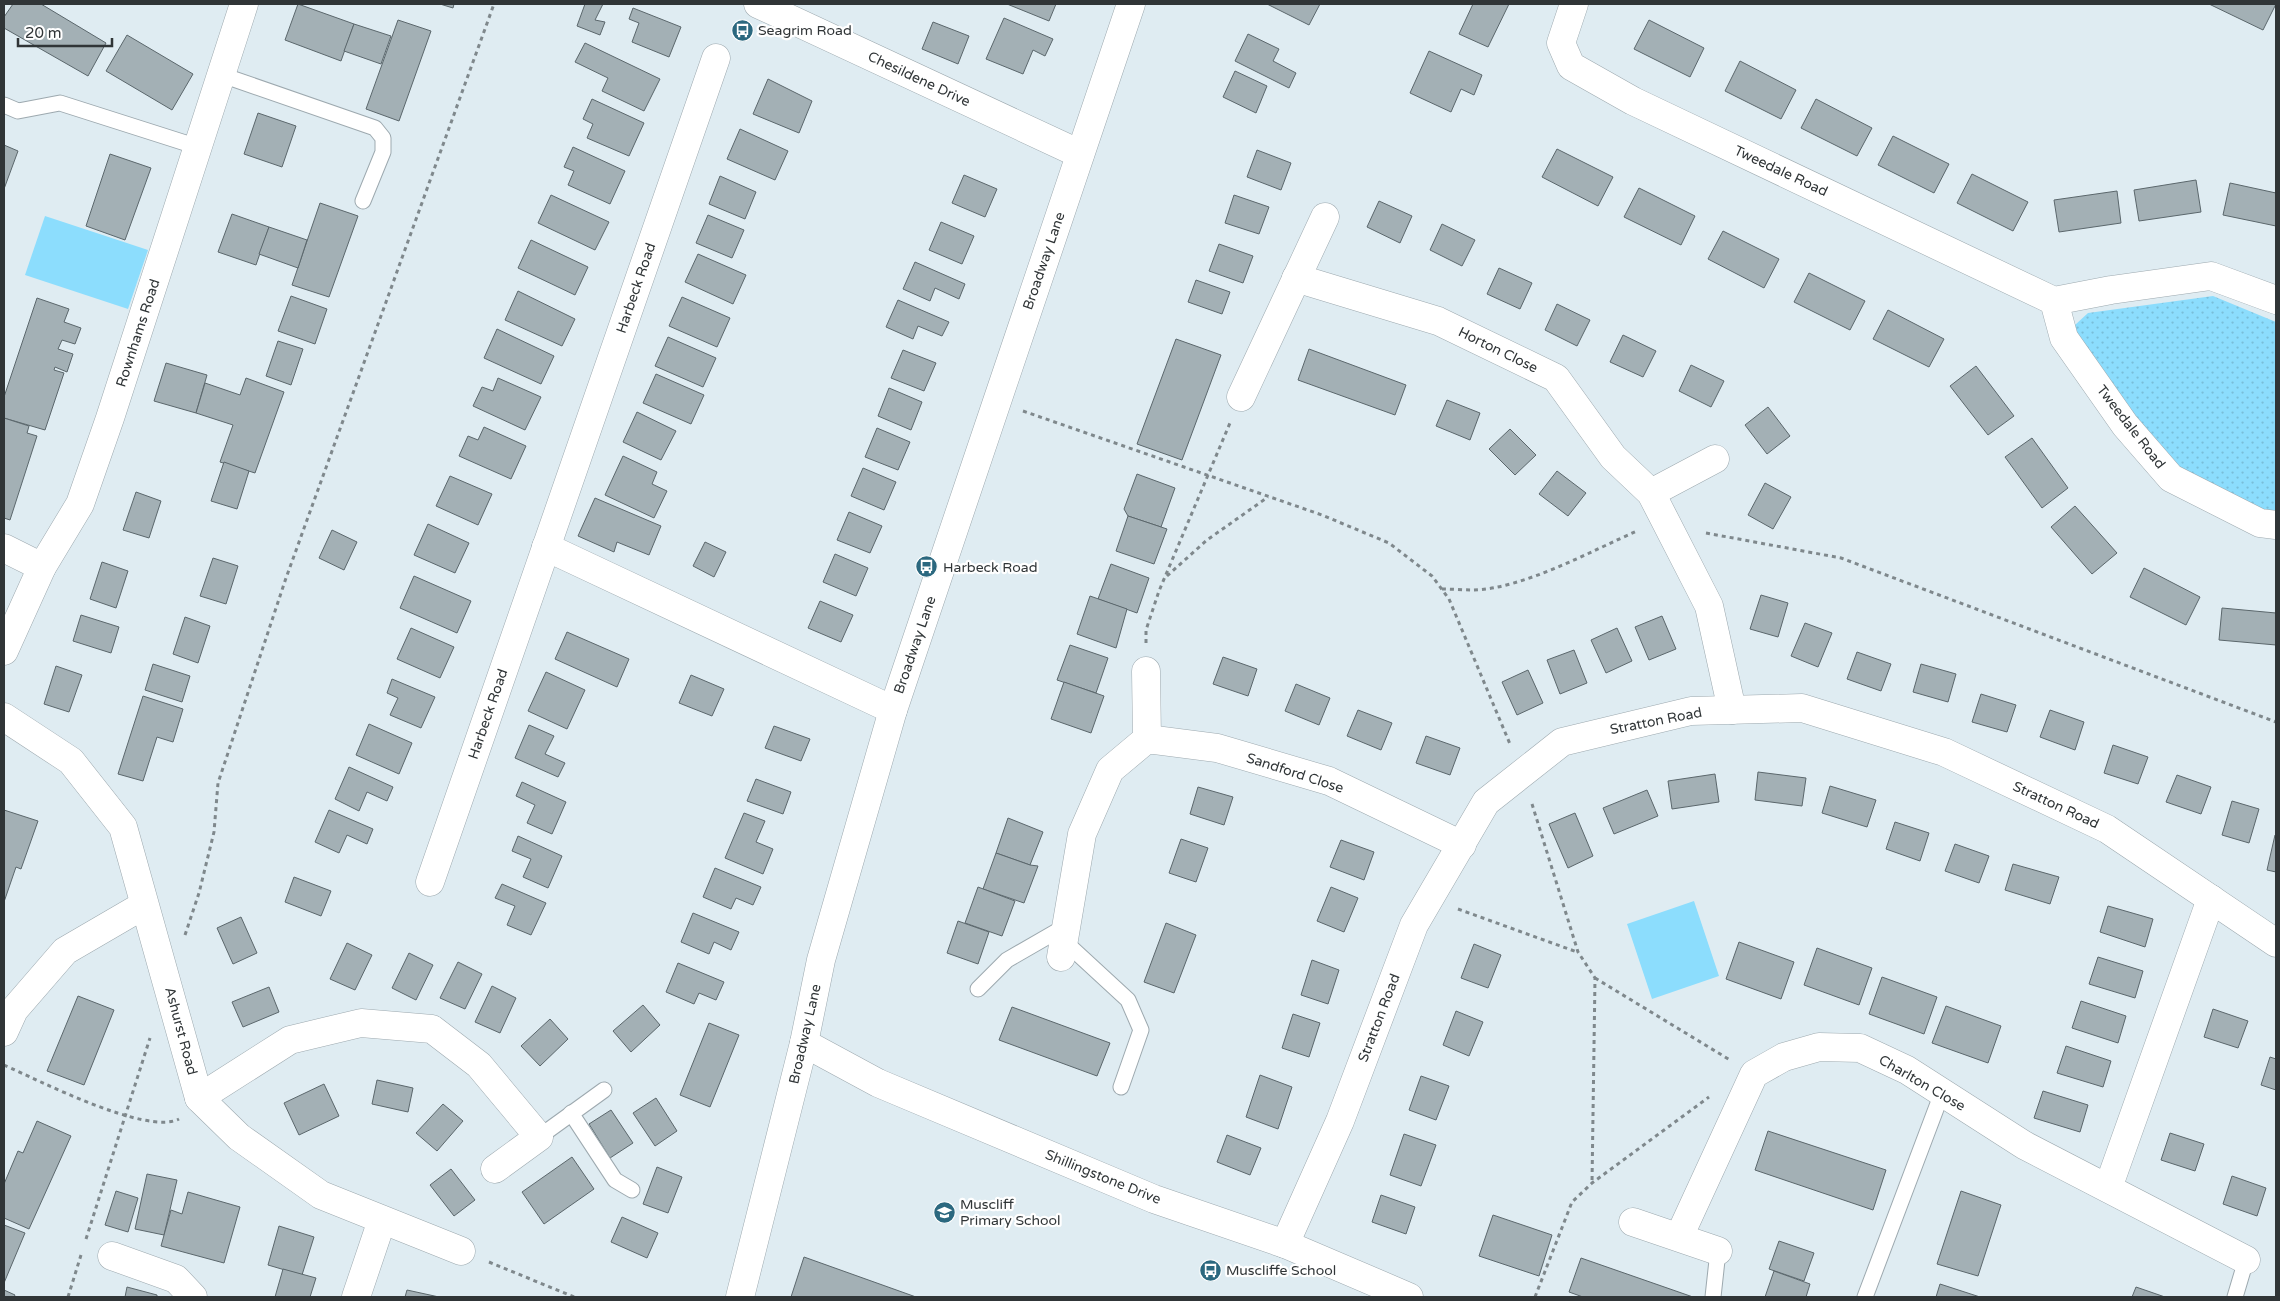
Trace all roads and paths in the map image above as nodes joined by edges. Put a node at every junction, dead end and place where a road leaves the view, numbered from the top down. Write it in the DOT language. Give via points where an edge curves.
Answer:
graph roads {
  1 [pos="244,4"];
  2 [pos="494,4"];
  3 [pos="758,4"];
  4 [pos="1131,4"];
  5 [pos="1574,4"];
  6 [pos="716,58"];
  7 [pos="222,75"];
  8 [pos="4,106"];
  9 [pos="198,147"];
  10 [pos="1080,154"];
  11 [pos="363,201"];
  12 [pos="1325,217"];
  13 [pos="1296,278"];
  14 [pos="2276,300"];
  15 [pos="2054,301"];
  16 [pos="1241,397"];
  17 [pos="997,402"];
  18 [pos="1716,459"];
  19 [pos="1208,475"];
  20 [pos="1651,493"];
  21 [pos="1269,496"];
  22 [pos="1665,519"];
  23 [pos="2276,525"];
  24 [pos="546,547"];
  25 [pos="4,548"];
  26 [pos="42,567"];
  27 [pos="1165,577"];
  28 [pos="1441,589"];
  29 [pos="4,651"];
  30 [pos="1146,671"];
  31 [pos="893,710"];
  32 [pos="1732,710"];
  33 [pos="4,717"];
  34 [pos="2276,722"];
  35 [pos="1147,739"];
  36 [pos="1523,773"];
  37 [pos="1462,844"];
  38 [pos="430,882"];
  39 [pos="2210,899"];
  40 [pos="1431,900"];
  41 [pos="144,905"];
  42 [pos="184,939"];
  43 [pos="1064,941"];
  44 [pos="2276,943"];
  45 [pos="1578,952"];
  46 [pos="1595,978"];
  47 [pos="978,989"];
  48 [pos="4,1032"];
  49 [pos="152,1032"];
  50 [pos="804,1043"];
  51 [pos="4,1065"];
  52 [pos="1754,1074"];
  53 [pos="1121,1087"];
  54 [pos="604,1090"];
  55 [pos="1715,1093"];
  56 [pos="1942,1093"];
  57 [pos="203,1102"];
  58 [pos="571,1113"];
  59 [pos="124,1116"];
  60 [pos="538,1137"];
  61 [pos="495,1169"];
  62 [pos="1592,1183"];
  63 [pos="2108,1188"];
  64 [pos="632,1190"];
  65 [pos="382,1220"];
  66 [pos="1633,1222"];
  67 [pos="1679,1238"];
  68 [pos="86,1240"];
  69 [pos="1285,1244"];
  70 [pos="83,1250"];
  71 [pos="461,1250"];
  72 [pos="1718,1250"];
  73 [pos="112,1256"];
  74 [pos="2246,1260"];
  75 [pos="68,1297"];
  76 [pos="193,1297"];
  77 [pos="356,1297"];
  78 [pos="574,1297"];
  79 [pos="740,1297"];
  80 [pos="1409,1297"];
  81 [pos="1535,1297"];
  82 [pos="1713,1297"];
  83 [pos="1865,1297"];
  84 [pos="2235,1297"];
  1 -- 7 [label="street, Rownhams Road"];
  2 -- 42 [label="path" via="282,587 218,783 214,832 200,894"];
  3 -- 10 [label="street, Chesildene Drive"];
  4 -- 10 [label="street, Broadway Lane"];
  5 -- 15 [label="street, Tweedale Road" via="1561,44 1571,66 1633,101"];
  6 -- 24 [label="street, Harbeck Road"];
  7 -- 9 [label="street, Rownhams Road"];
  7 -- 11 [label="lane" via="375,128 383,138 383,152"];
  8 -- 9 [label="lane" via="18,111 60,103"];
  9 -- 26 [label="street, Rownhams Road" via="80,504"];
  10 -- 17 [label="street, Broadway Lane"];
  12 -- 13 [label="street"];
  13 -- 16 [label="street"];
  13 -- 20 [label="street, Horton Close" via="1438,321 1556,378 1613,457"];
  14 -- 15 [label="street" via="2211,276"];
  15 -- 23 [label="street, Tweedale Road" via="2064,338 2125,425 2171,478 2260,523"];
  16 -- 19 [label="path"];
  17 -- 19 [label="path"];
  17 -- 31 [label="street, Broadway Lane"];
  18 -- 20 [label="street"];
  19 -- 21 [label="path"];
  19 -- 27 [label="path"];
  20 -- 22 [label="street, Horton Close"];
  21 -- 27 [label="path" via="1207,540"];
  21 -- 28 [label="path" via="1389,543 1432,576"];
  22 -- 28 [label="path" via="1538,574 1503,585 1474,590"];
  22 -- 32 [label="street, Horton Close" via="1710,606"];
  22 -- 34 [label="path" via="1712,535 1840,558"];
  24 -- 31 [label="street"];
  24 -- 38 [label="street, Harbeck Road"];
  25 -- 26 [label="street"];
  26 -- 29 [label="street, Rownhams Road"];
  27 -- 30 [label="path" via="1146,630"];
  28 -- 36 [label="path" via="1449,599"];
  30 -- 35 [label="street"];
  31 -- 50 [label="street, Broadway Lane" via="821,960"];
  32 -- 36 [label="street, Stratton Road" via="1691,711 1562,742"];
  32 -- 39 [label="street, Stratton Road" via="1802,708 1944,752 2106,829"];
  33 -- 41 [label="street, Ashurst Road" via="71,761 123,827"];
  35 -- 37 [label="street, Sandford Close" via="1217,748 1329,781"];
  35 -- 43 [label="street" via="1110,770 1082,834"];
  36 -- 37 [label="street, Stratton Road" via="1486,802"];
  36 -- 45 [label="path"];
  37 -- 40 [label="street, Stratton Road"];
  39 -- 44 [label="street, Stratton Road"];
  39 -- 63 [label="street"];
  40 -- 45 [label="path"];
  40 -- 69 [label="street, Stratton Road" via="1414,926 1340,1121"];
  41 -- 48 [label="street" via="65,951 14,1010"];
  41 -- 57 [label="street, Ashurst Road"];
  43 -- 47 [label="lane" via="1007,960"];
  43 -- 53 [label="lane" via="1128,1000 1141,1030"];
  45 -- 46 [label="path"];
  46 -- 52 [label="path"];
  46 -- 62 [label="path"];
  49 -- 59 [label="path"];
  50 -- 69 [label="street, Shillingstone Drive" via="878,1083 1154,1199"];
  50 -- 79 [label="street, Broadway Lane"];
  51 -- 59 [label="path"];
  52 -- 56 [label="street, Charlton Close" via="1784,1057 1819,1046 1860,1048 1907,1070"];
  52 -- 67 [label="street"];
  54 -- 58 [label="lane"];
  55 -- 62 [label="path"];
  56 -- 63 [label="street, Charlton Close" via="2024,1145"];
  56 -- 83 [label="lane"];
  57 -- 59 [label="path" via="171,1123"];
  57 -- 60 [label="street" via="290,1040 361,1023 432,1029 479,1065"];
  57 -- 65 [label="street, Ashurst Road" via="239,1137 321,1195"];
  58 -- 60 [label="lane"];
  58 -- 64 [label="lane" via="615,1180"];
  59 -- 68 [label="path"];
  60 -- 61 [label="street"];
  62 -- 81 [label="path" via="1572,1202"];
  63 -- 74 [label="street, Charlton Close"];
  65 -- 71 [label="street, Ashurst Road"];
  65 -- 77 [label="street"];
  66 -- 67 [label="street"];
  67 -- 72 [label="street"];
  69 -- 80 [label="street, Shillingstone Drive"];
  70 -- 75 [label="path"];
  71 -- 78 [label="path"];
  72 -- 82 [label="lane"];
  73 -- 76 [label="street" via="176,1279"];
  74 -- 84 [label="lane"];
}
